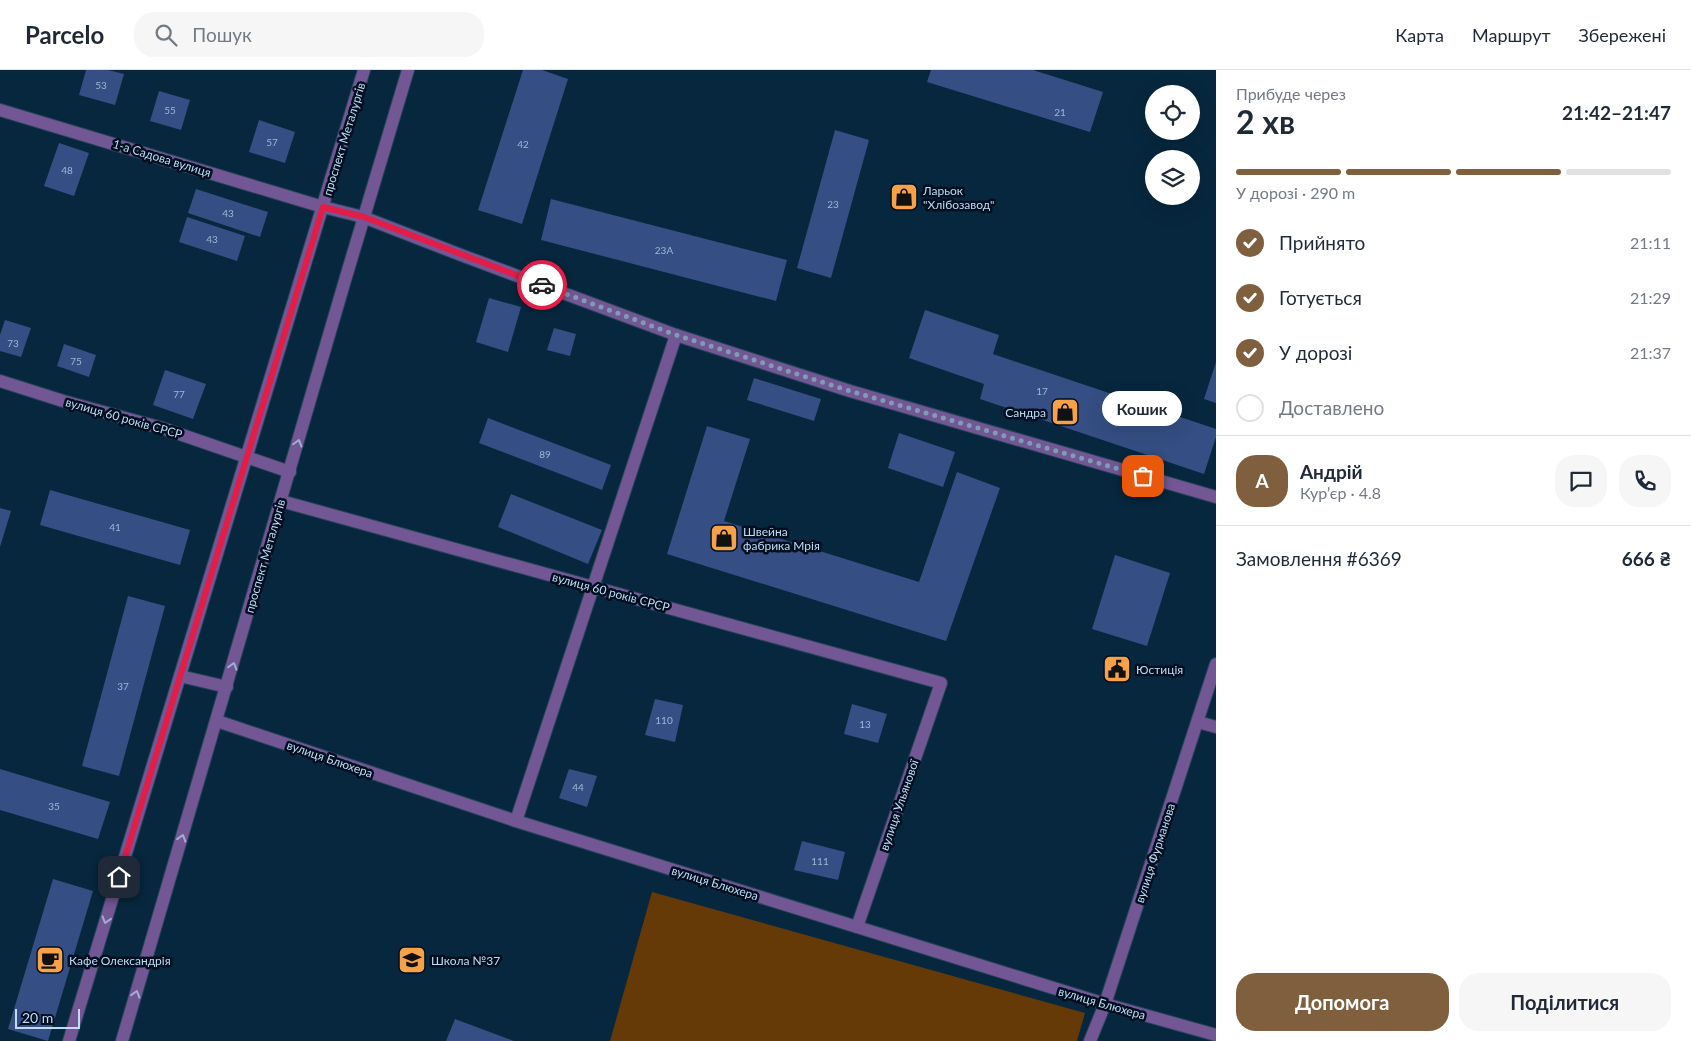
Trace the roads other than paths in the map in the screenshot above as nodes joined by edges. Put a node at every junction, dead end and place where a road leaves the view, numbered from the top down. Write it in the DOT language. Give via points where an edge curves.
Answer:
graph roads {
  1 [pos="364,70"];
  2 [pos="408,70"];
  3 [pos="0,110"];
  4 [pos="323,207"];
  5 [pos="364,217"];
  6 [pos="676,335"];
  7 [pos="0,381"];
  8 [pos="247,457"];
  9 [pos="290,472"];
  10 [pos="1216,497"];
  11 [pos="281,501"];
  12 [pos="1216,664"];
  13 [pos="180,676"];
  14 [pos="941,683"];
  15 [pos="227,687"];
  16 [pos="217,721"];
  17 [pos="1198,722"];
  18 [pos="1216,727"];
  19 [pos="516,821"];
  20 [pos="857,927"];
  21 [pos="1105,1004"];
  22 [pos="1216,1035"];
  23 [pos="69,1041"];
  24 [pos="122,1041"];
  25 [pos="1090,1041"];
  1 -- 4 [label="street, проспект Металургів"];
  2 -- 5 [label="street, проспект Металургів"];
  3 -- 4 [label="street, 1-а Садова вулиця"];
  4 -- 5 [label="street, 1-а Садова вулиця"];
  4 -- 8 [label="street, проспект Металургів"];
  5 -- 6 [label="street"];
  9 -- 5 [label="street, проспект Металургів, one-way"];
  6 -- 10 [label="street" via="850,391"];
  6 -- 19 [label="street"];
  7 -- 8 [label="street, вулиця 60 років СРСР" via="63,402 162,428"];
  8 -- 9 [label="street, вулиця 60 років СРСР"];
  8 -- 13 [label="street, проспект Металургів"];
  9 -- 11 [label="street, проспект Металургів"];
  11 -- 14 [label="street, вулиця 60 років СРСР"];
  15 -- 11 [label="street, проспект Металургів, one-way"];
  12 -- 17 [label="street, вулиця Фурманова"];
  13 -- 15 [label="street"];
  13 -- 23 [label="street, проспект Металургів, one-way"];
  14 -- 20 [label="street, вулиця Ульянової"];
  15 -- 16 [label="street, проспект Металургів"];
  16 -- 19 [label="street, вулиця Блюхера"];
  24 -- 16 [label="street, проспект Металургів, one-way"];
  17 -- 18 [label="street"];
  17 -- 21 [label="street, вулиця Фурманова"];
  19 -- 20 [label="street, вулиця Блюхера"];
  20 -- 21 [label="street, вулиця Блюхера"];
  21 -- 22 [label="street, вулиця Блюхера"];
  21 -- 25 [label="street, вулиця Фурманова"];
}
